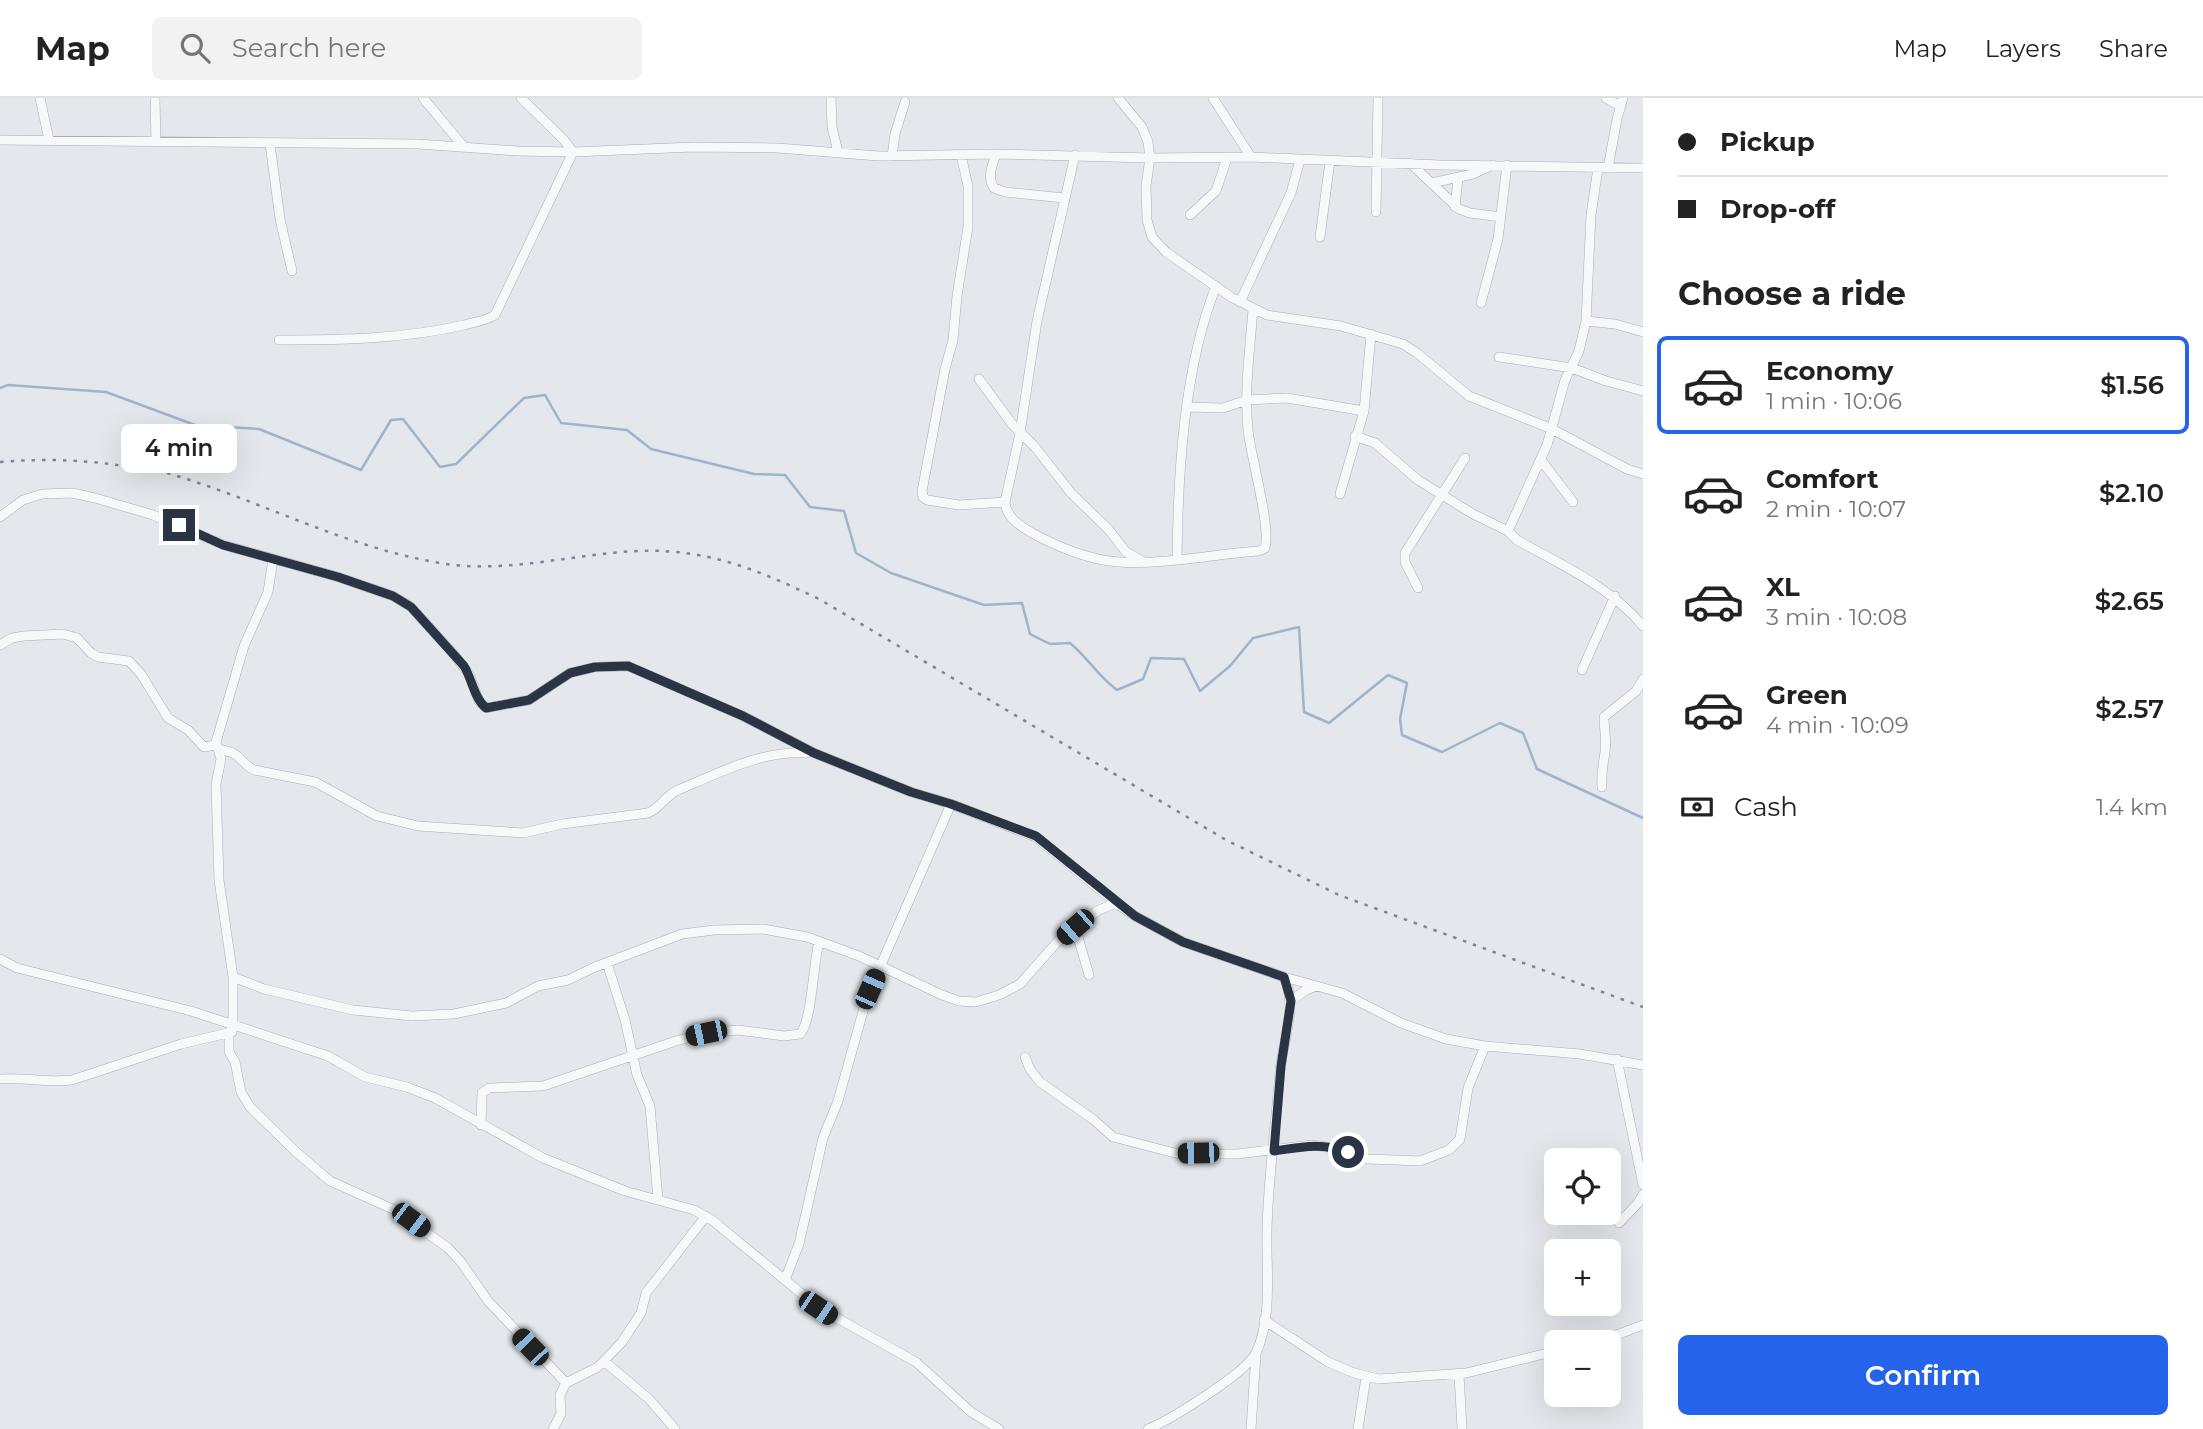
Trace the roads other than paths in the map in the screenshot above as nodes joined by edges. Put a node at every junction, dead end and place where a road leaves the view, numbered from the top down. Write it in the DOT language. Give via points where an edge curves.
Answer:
graph roads {
  1 [pos="40,98"];
  2 [pos="155,98"];
  3 [pos="423,98"];
  4 [pos="521,98"];
  5 [pos="831,98"];
  6 [pos="1118,98"];
  7 [pos="1213,98"];
  8 [pos="1378,98"];
  9 [pos="1606,98"];
  10 [pos="905,102"];
  11 [pos="1622,102"];
  12 [pos="0,140"];
  13 [pos="49,140"];
  14 [pos="156,142"];
  15 [pos="270,144"];
  16 [pos="464,147"];
  17 [pos="573,152"];
  18 [pos="838,152"];
  19 [pos="996,154"];
  20 [pos="961,155"];
  21 [pos="1075,155"];
  22 [pos="892,156"];
  23 [pos="1150,158"];
  24 [pos="1227,158"];
  25 [pos="1251,158"];
  26 [pos="1300,160"];
  27 [pos="1330,161"];
  28 [pos="1378,161"];
  29 [pos="1410,163"];
  30 [pos="1493,165"];
  31 [pos="1507,165"];
  32 [pos="1603,168"];
  33 [pos="1643,168"];
  34 [pos="1458,178"];
  35 [pos="1431,183"];
  36 [pos="1064,198"];
  37 [pos="1455,207"];
  38 [pos="1376,212"];
  39 [pos="1190,215"];
  40 [pos="1501,217"];
  41 [pos="1320,237"];
  42 [pos="292,271"];
  43 [pos="1216,286"];
  44 [pos="1240,302"];
  45 [pos="1481,303"];
  46 [pos="1253,309"];
  47 [pos="1586,321"];
  48 [pos="1643,332"];
  49 [pos="1371,334"];
  50 [pos="279,341"];
  51 [pos="1499,357"];
  52 [pos="1572,368"];
  53 [pos="979,379"];
  54 [pos="1643,391"];
  55 [pos="1247,400"];
  56 [pos="1187,407"];
  57 [pos="1364,411"];
  58 [pos="1552,429"];
  59 [pos="1020,433"];
  60 [pos="1355,436"];
  61 [pos="1465,458"];
  62 [pos="1541,460"];
  63 [pos="1643,474"];
  64 [pos="1340,494"];
  65 [pos="1440,495"];
  66 [pos="1005,502"];
  67 [pos="1573,502"];
  68 [pos="0,517"];
  69 [pos="1508,531"];
  70 [pos="273,559"];
  71 [pos="1177,559"];
  72 [pos="1143,562"];
  73 [pos="1418,588"];
  74 [pos="1615,596"];
  75 [pos="1643,626"];
  76 [pos="0,645"];
  77 [pos="1582,670"];
  78 [pos="1643,679"];
  79 [pos="217,747"];
  80 [pos="814,753"];
  81 [pos="1602,787"];
  82 [pos="951,804"];
  83 [pos="1116,903"];
  84 [pos="1075,927"];
  85 [pos="819,943"];
  86 [pos="0,960"];
  87 [pos="607,963"];
  88 [pos="880,967"];
  89 [pos="1089,975"];
  90 [pos="233,977"];
  91 [pos="1284,977"];
  92 [pos="1316,986"];
  93 [pos="1291,1001"];
  94 [pos="231,1028"];
  95 [pos="1485,1046"];
  96 [pos="1026,1056"];
  97 [pos="634,1057"];
  98 [pos="1617,1059"];
  99 [pos="1643,1065"];
  100 [pos="0,1079"];
  101 [pos="481,1125"];
  102 [pos="1274,1151"];
  103 [pos="1641,1161"];
  104 [pos="1643,1185"];
  105 [pos="1642,1198"];
  106 [pos="658,1200"];
  107 [pos="706,1216"];
  108 [pos="1621,1221"];
  109 [pos="785,1280"];
  110 [pos="1264,1321"];
  111 [pos="1643,1325"];
  112 [pos="1621,1333"];
  113 [pos="1256,1353"];
  114 [pos="1544,1354"];
  115 [pos="604,1361"];
  116 [pos="1459,1374"];
  117 [pos="1366,1377"];
  118 [pos="566,1383"];
  119 [pos="553,1429"];
  120 [pos="675,1429"];
  121 [pos="999,1429"];
  122 [pos="1147,1429"];
  123 [pos="1251,1429"];
  124 [pos="1358,1429"];
  125 [pos="1462,1429"];
  1 -- 13 [label="street"];
  2 -- 14 [label="street"];
  3 -- 16 [label="street"];
  4 -- 17 [label="street"];
  5 -- 18 [label="street"];
  6 -- 23 [label="street" via="1144,131"];
  7 -- 25 [label="street"];
  8 -- 28 [label="street"];
  9 -- 11 [label="street"];
  10 -- 22 [label="street"];
  11 -- 32 [label="street"];
  12 -- 13 [label="street"];
  13 -- 14 [label="street"];
  14 -- 15 [label="street"];
  15 -- 16 [label="street"];
  15 -- 42 [label="street"];
  16 -- 17 [label="street"];
  17 -- 18 [label="street" via="694,147"];
  17 -- 50 [label="street" via="495,315 406,335"];
  18 -- 22 [label="street"];
  19 -- 20 [label="street"];
  19 -- 21 [label="street"];
  19 -- 36 [label="street" via="990,171 993,188"];
  20 -- 22 [label="street"];
  20 -- 66 [label="street" via="968,186 968,228 953,340 923,497 959,505"];
  21 -- 23 [label="street"];
  21 -- 36 [label="street"];
  23 -- 24 [label="street"];
  23 -- 43 [label="street" via="1146,186 1152,237"];
  24 -- 25 [label="street"];
  24 -- 39 [label="street" via="1216,191"];
  25 -- 26 [label="street"];
  26 -- 27 [label="street"];
  26 -- 44 [label="street" via="1291,192"];
  27 -- 28 [label="street"];
  27 -- 41 [label="street"];
  28 -- 29 [label="street"];
  28 -- 38 [label="street"];
  29 -- 30 [label="street"];
  29 -- 35 [label="street"];
  30 -- 31 [label="street"];
  30 -- 34 [label="street"];
  31 -- 32 [label="street"];
  31 -- 40 [label="street"];
  32 -- 33 [label="street"];
  32 -- 47 [label="street" via="1591,215"];
  34 -- 35 [label="street"];
  34 -- 37 [label="street"];
  35 -- 37 [label="street"];
  36 -- 59 [label="street" via="1037,321"];
  37 -- 40 [label="street" via="1470,214"];
  40 -- 45 [label="street"];
  43 -- 44 [label="street"];
  43 -- 56 [label="street" via="1200,331"];
  44 -- 46 [label="street"];
  46 -- 49 [label="street"];
  46 -- 55 [label="street"];
  47 -- 48 [label="street"];
  47 -- 52 [label="street"];
  49 -- 57 [label="street"];
  49 -- 58 [label="street" via="1410,348 1469,396"];
  51 -- 52 [label="street"];
  52 -- 54 [label="street"];
  52 -- 58 [label="street"];
  53 -- 59 [label="street"];
  55 -- 56 [label="street" via="1223,408"];
  55 -- 57 [label="street" via="1298,399"];
  55 -- 71 [label="street" via="1265,548"];
  56 -- 71 [label="street"];
  57 -- 60 [label="street"];
  58 -- 62 [label="street"];
  58 -- 63 [label="street"];
  59 -- 66 [label="street"];
  59 -- 72 [label="street" via="1126,552"];
  60 -- 64 [label="street"];
  60 -- 65 [label="street" via="1381,446"];
  61 -- 65 [label="street"];
  62 -- 67 [label="street"];
  62 -- 69 [label="street"];
  65 -- 69 [label="street"];
  65 -- 73 [label="street" via="1405,553"];
  66 -- 72 [label="street" via="1016,522 1052,543 1105,560"];
  68 -- 70 [label="street" via="32,496 72,493 135,508 223,545"];
  69 -- 74 [label="street"];
  70 -- 79 [label="street" via="268,592 244,646"];
  70 -- 80 [label="street" via="393,596 411,607 464,666 486,708 529,700 570,673 620,665 743,716"];
  71 -- 72 [label="street"];
  74 -- 75 [label="street"];
  74 -- 77 [label="street"];
  76 -- 79 [label="street" via="15,637 63,634 77,638 98,656 129,662 170,721 188,730 204,747"];
  78 -- 81 [label="street" via="1636,691 1604,717"];
  79 -- 80 [label="street" via="236,753 254,769 314,782 390,821 512,833 648,813 676,791 756,759 789,752"];
  79 -- 90 [label="street" via="221,759 216,789 219,880"];
  80 -- 82 [label="street"];
  82 -- 83 [label="street" via="1036,836"];
  82 -- 88 [label="street"];
  83 -- 84 [label="street"];
  83 -- 91 [label="street" via="1183,942"];
  84 -- 88 [label="street" via="1020,984 976,1002 943,995"];
  84 -- 89 [label="street"];
  85 -- 87 [label="street" via="764,929 691,932"];
  85 -- 88 [label="street"];
  85 -- 97 [label="street" via="809,1021 800,1034 706,1033"];
  86 -- 94 [label="street" via="191,1011"];
  87 -- 90 [label="street" via="568,980 537,986 496,1006 432,1016 353,1010"];
  87 -- 97 [label="street"];
  88 -- 109 [label="street" via="823,1138 799,1244"];
  90 -- 94 [label="street"];
  91 -- 92 [label="street"];
  91 -- 93 [label="street"];
  92 -- 93 [label="street"];
  92 -- 95 [label="street" via="1429,1034"];
  93 -- 102 [label="street"];
  94 -- 100 [label="street" via="72,1080"];
  94 -- 101 [label="street" via="328,1056 365,1077 422,1092"];
  94 -- 118 [label="street" via="229,1052 250,1107 330,1181 397,1211 448,1248 488,1301"];
  95 -- 98 [label="street"];
  95 -- 102 [label="street" via="1468,1088 1460,1139 1449,1150 1405,1162 1361,1158 1320,1145"];
  96 -- 102 [label="street" via="1040,1082 1113,1137 1180,1153"];
  97 -- 101 [label="street" via="543,1086 485,1090"];
  97 -- 106 [label="street" via="650,1107"];
  98 -- 99 [label="street"];
  98 -- 103 [label="street"];
  101 -- 106 [label="street" via="543,1158"];
  102 -- 110 [label="street"];
  103 -- 104 [label="street"];
  105 -- 108 [label="street"];
  106 -- 107 [label="street"];
  107 -- 109 [label="street"];
  107 -- 115 [label="street" via="651,1287 638,1318"];
  109 -- 121 [label="street" via="832,1317 916,1362 971,1412"];
  110 -- 113 [label="street"];
  110 -- 117 [label="street" via="1328,1362"];
  111 -- 112 [label="street"];
  113 -- 122 [label="street" via="1204,1396"];
  113 -- 123 [label="street"];
  114 -- 116 [label="street"];
  115 -- 118 [label="street"];
  115 -- 120 [label="street" via="649,1399"];
  116 -- 117 [label="street"];
  116 -- 125 [label="street"];
  117 -- 124 [label="street"];
  118 -- 119 [label="street" via="560,1395 561,1414"];
}
